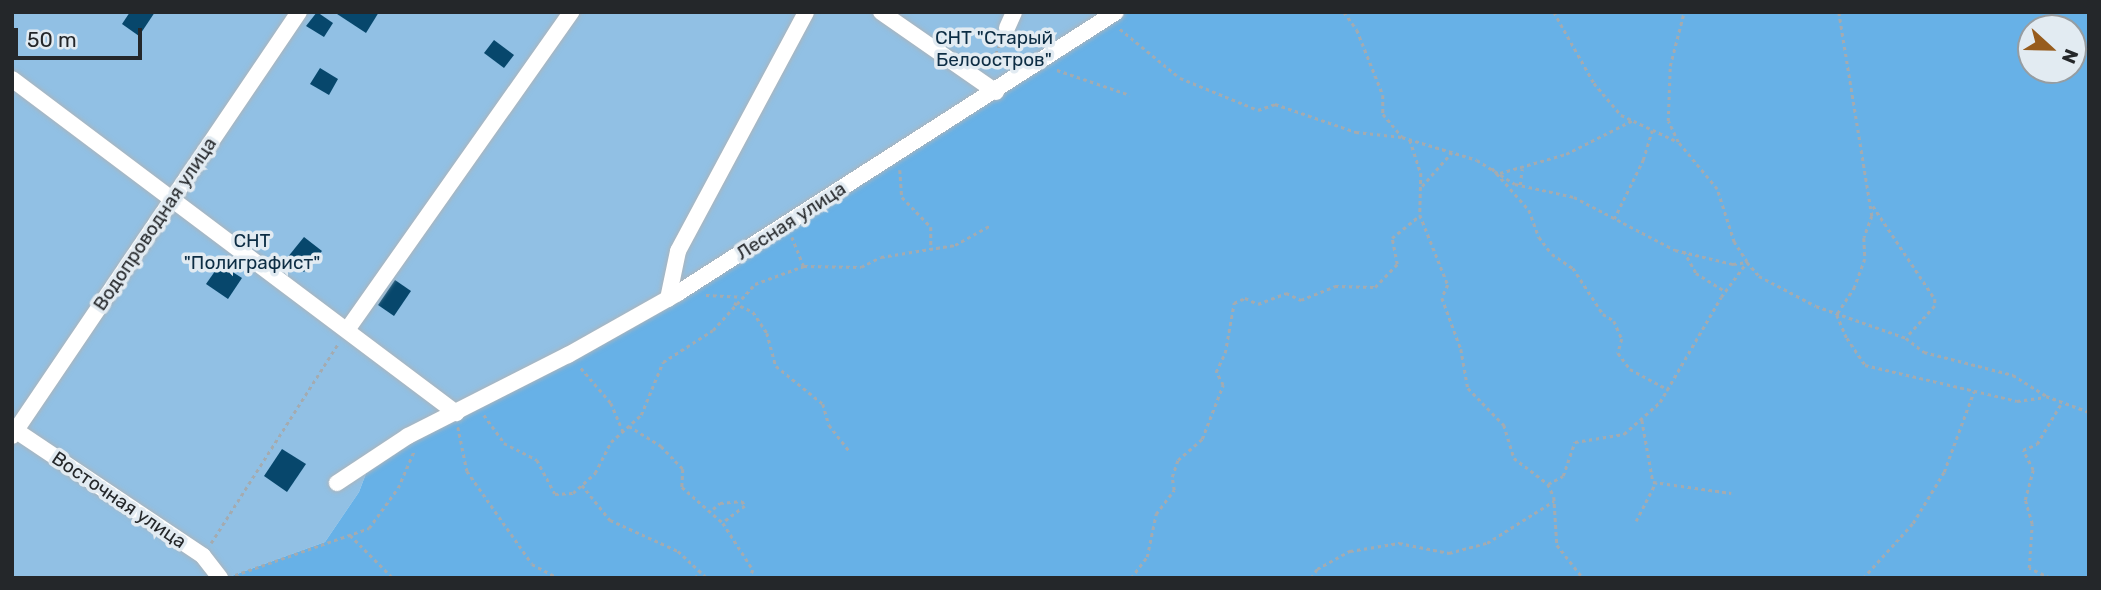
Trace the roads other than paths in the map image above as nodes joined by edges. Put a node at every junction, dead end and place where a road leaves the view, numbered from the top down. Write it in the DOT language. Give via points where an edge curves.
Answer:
graph roads {
  1 [pos="299,12"];
  2 [pos="806,12"];
  3 [pos="881,12"];
  4 [pos="1014,12"];
  5 [pos="565,14"];
  6 [pos="1112,15"];
  7 [pos="1007,28"];
  8 [pos="12,79"];
  9 [pos="990,88"];
  10 [pos="171,198"];
  11 [pos="673,296"];
  12 [pos="346,330"];
  13 [pos="456,413"];
  14 [pos="14,432"];
  15 [pos="337,483"];
  16 [pos="220,578"];
  1 -- 10 [label="street, Водопроводная улица"];
  2 -- 11 [label="street" via="678,251"];
  3 -- 9 [label="street"];
  4 -- 7 [label="street"];
  5 -- 12 [label="street"];
  6 -- 9 [label="street, Лесная улица" via="1038,64"];
  8 -- 10 [label="street"];
  9 -- 11 [label="street, Лесная улица"];
  10 -- 12 [label="street"];
  10 -- 14 [label="street, Водопроводная улица"];
  11 -- 13 [label="street, Лесная улица"];
  12 -- 13 [label="street"];
  13 -- 15 [label="street, Лесная улица"];
  14 -- 16 [label="street, Восточная улица" via="203,556"];
}
